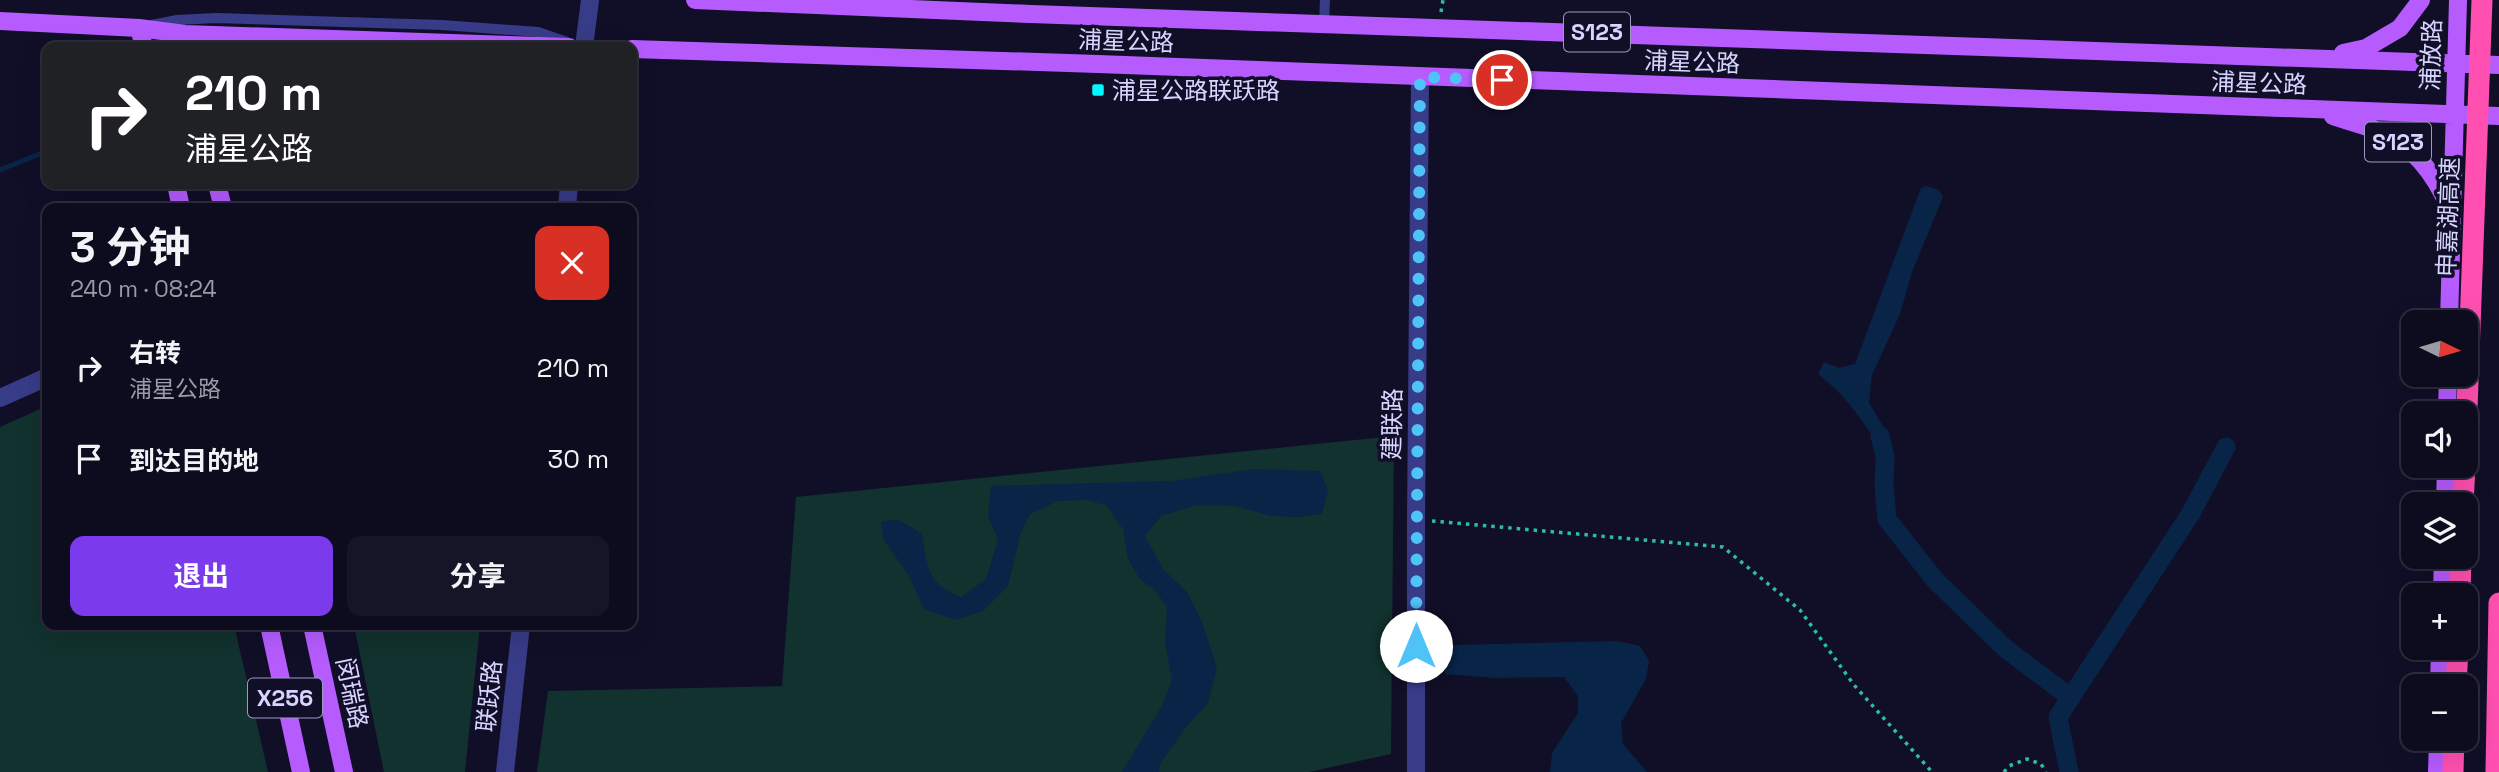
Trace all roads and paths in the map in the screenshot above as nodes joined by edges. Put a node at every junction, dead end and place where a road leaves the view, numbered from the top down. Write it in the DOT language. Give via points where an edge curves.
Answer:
graph roads {
  1 [pos="590,0"];
  2 [pos="695,0"];
  3 [pos="1325,0"];
  4 [pos="2421,0"];
  5 [pos="2458,0"];
  6 [pos="2482,0"];
  7 [pos="0,22"];
  8 [pos="1324,23"];
  9 [pos="139,28"];
  10 [pos="187,41"];
  11 [pos="143,42"];
  12 [pos="251,42"];
  13 [pos="568,42"];
  14 [pos="584,42"];
  15 [pos="637,49"];
  16 [pos="2317,59"];
  17 [pos="2455,64"];
  18 [pos="2499,65"];
  19 [pos="1420,77"];
  20 [pos="2313,109"];
  21 [pos="2454,114"];
  22 [pos="2499,116"];
  23 [pos="2452,213"];
  24 [pos="2449,310"];
  25 [pos="42,379"];
  26 [pos="0,398"];
  27 [pos="2467,401"];
  28 [pos="1416,520"];
  29 [pos="2499,603"];
  30 [pos="270,630"];
  31 [pos="313,630"];
  32 [pos="520,630"];
  33 [pos="2438,751"];
  34 [pos="2454,751"];
  35 [pos="301,772"];
  36 [pos="344,772"];
  37 [pos="505,772"];
  38 [pos="1416,772"];
  39 [pos="1932,772"];
  40 [pos="2004,772"];
  41 [pos="2046,772"];
  42 [pos="2437,772"];
  43 [pos="2453,772"];
  44 [pos="2496,772"];
  1 -- 14 [label="street"];
  2 -- 8 [label="main road, 浦星公路 / S123"];
  3 -- 8 [label="lane"];
  4 -- 16 [label="main road, S123" via="2400,28 2366,48"];
  5 -- 17 [label="main road, 浦放路"];
  6 -- 27 [label="highway, 申嘉湖高速, bridge"];
  7 -- 9 [label="main road"];
  8 -- 16 [label="main road, 浦星公路 / S123"];
  9 -- 10 [label="main road"];
  9 -- 11 [label="main road"];
  9 -- 13 [label="lane" via="216,18 442,24 538,32"];
  10 -- 12 [label="main road"];
  15 -- 19 [label="main road, 浦星公路 / S123"];
  16 -- 17 [label="main road, 浦星公路 / S123"];
  17 -- 18 [label="main road, 浦星公路 / S123"];
  17 -- 21 [label="main road, 浦放路"];
  19 -- 20 [label="main road, 浦星公路 / S123"];
  19 -- 28 [label="street, 建联路"];
  20 -- 21 [label="main road, 浦星公路 / S123"];
  20 -- 23 [label="main road, S123" via="2385,134 2411,151 2440,185"];
  21 -- 22 [label="main road, 浦星公路 / S123"];
  21 -- 23 [label="main road, 浦放路"];
  23 -- 24 [label="main road, 浦放路"];
  25 -- 26 [label="street"];
  28 -- 38 [label="street, 建联路"];
  28 -- 39 [label="path" via="1723,547 1800,610 1854,685"];
  29 -- 44 [label="highway"];
  30 -- 35 [label="main road, X256"];
  31 -- 36 [label="main road, 闵瑞路 / X256"];
  32 -- 37 [label="street, 联跃路"];
  33 -- 42 [label="main road"];
  34 -- 43 [label="highway"];
  40 -- 41 [label="path" via="2027,759 2041,764"];
}
